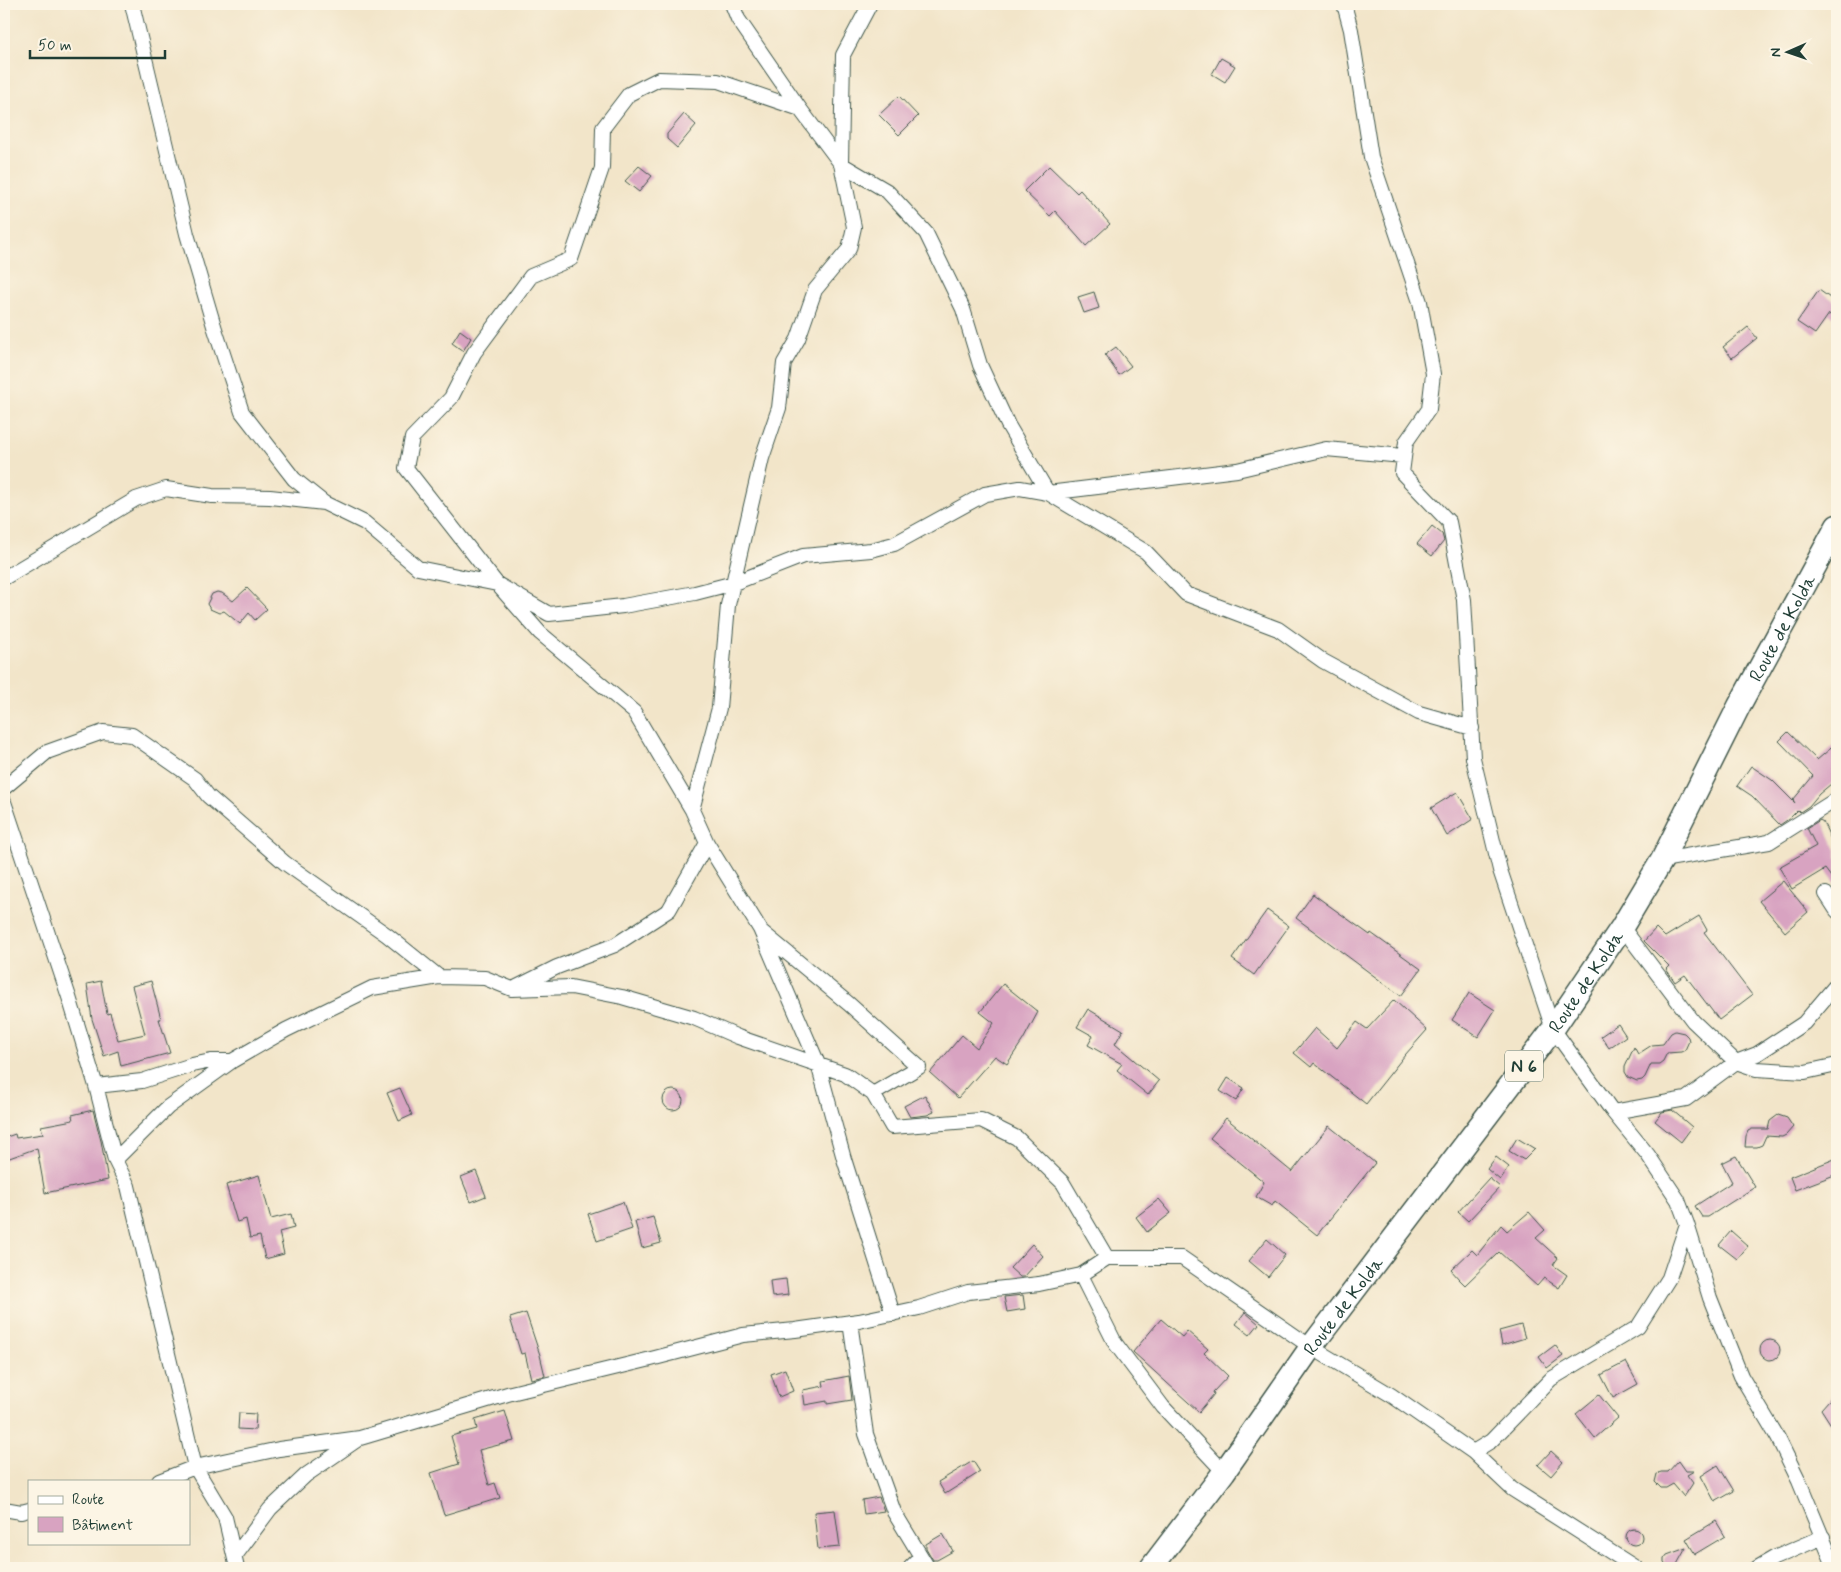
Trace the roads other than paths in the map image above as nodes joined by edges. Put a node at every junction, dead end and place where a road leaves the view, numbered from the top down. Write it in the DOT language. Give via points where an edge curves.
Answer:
graph roads {
  1 [pos="132,4"];
  2 [pos="732,4"];
  3 [pos="870,4"];
  4 [pos="1344,4"];
  5 [pos="800,109"];
  6 [pos="841,164"];
  7 [pos="1403,456"];
  8 [pos="1048,493"];
  9 [pos="324,503"];
  10 [pos="1837,526"];
  11 [pos="4,578"];
  12 [pos="734,583"];
  13 [pos="497,584"];
  14 [pos="1472,728"];
  15 [pos="4,788"];
  16 [pos="1837,799"];
  17 [pos="4,802"];
  18 [pos="692,810"];
  19 [pos="707,843"];
  20 [pos="1662,860"];
  21 [pos="1826,894"];
  22 [pos="1837,910"];
  23 [pos="1622,927"];
  24 [pos="760,930"];
  25 [pos="439,976"];
  26 [pos="1837,984"];
  27 [pos="512,989"];
  28 [pos="1553,1029"];
  29 [pos="232,1061"];
  30 [pos="1736,1062"];
  31 [pos="818,1064"];
  32 [pos="1837,1065"];
  33 [pos="96,1086"];
  34 [pos="873,1094"];
  35 [pos="1613,1112"];
  36 [pos="116,1160"];
  37 [pos="1687,1224"];
  38 [pos="1108,1258"];
  39 [pos="1080,1275"];
  40 [pos="892,1314"];
  41 [pos="850,1322"];
  42 [pos="1311,1347"];
  43 [pos="360,1438"];
  44 [pos="1473,1452"];
  45 [pos="195,1466"];
  46 [pos="1224,1472"];
  47 [pos="161,1480"];
  48 [pos="4,1509"];
  49 [pos="28,1510"];
  50 [pos="1823,1537"];
  51 [pos="236,1562"];
  52 [pos="924,1563"];
  53 [pos="910,1568"];
  54 [pos="1151,1568"];
  55 [pos="1636,1568"];
  56 [pos="1757,1568"];
  57 [pos="1835,1568"];
  1 -- 9 [label="street" via="187,234 242,412 294,479"];
  2 -- 5 [label="street" via="738,19"];
  3 -- 6 [label="street" via="843,55"];
  4 -- 7 [label="street" via="1371,157 1420,302 1433,374 1429,409 1406,442"];
  5 -- 6 [label="street"];
  5 -- 13 [label="street" via="718,81 659,79 629,94 603,128 602,168 571,259 531,276 474,353 451,398 412,438 406,468"];
  6 -- 8 [label="street" via="887,191 926,234 963,309 984,374 1008,425"];
  6 -- 12 [label="street" via="854,228 849,249 815,290 798,339 784,363 779,408 762,458"];
  7 -- 8 [label="street" via="1326,449 1237,470"];
  7 -- 14 [label="street" via="1402,473 1449,522 1464,600"];
  8 -- 12 [label="street" via="1020,488 985,494 894,544 871,550 802,556"];
  8 -- 14 [label="street" via="1146,552 1186,594 1278,629 1323,661 1419,713"];
  9 -- 11 [label="street" via="270,496 212,496 166,489 136,499"];
  9 -- 13 [label="street" via="365,523 418,568"];
  10 -- 20 [label="main road, Route de Kolda / N 6" via="1739,706"];
  12 -- 13 [label="street" via="623,606 549,614"];
  12 -- 18 [label="street" via="728,605 719,708"];
  13 -- 18 [label="street" via="540,633 634,712"];
  14 -- 28 [label="street" via="1473,758 1500,870"];
  15 -- 25 [label="street" via="47,752 103,732 132,735 195,779 208,796 285,863"];
  16 -- 20 [label="street" via="1769,842"];
  17 -- 33 [label="street"];
  18 -- 19 [label="street"];
  19 -- 24 [label="street"];
  19 -- 27 [label="street" via="669,910 615,944"];
  20 -- 23 [label="main road, Route de Kolda / N 6"];
  21 -- 22 [label="street"];
  23 -- 28 [label="main road, Route de Kolda / N 6"];
  23 -- 30 [label="street" via="1693,1020"];
  24 -- 31 [label="street"];
  24 -- 34 [label="street" via="919,1067"];
  25 -- 27 [label="street" via="485,978"];
  25 -- 29 [label="street" via="372,988 286,1030"];
  26 -- 30 [label="street" via="1804,1023 1757,1054"];
  27 -- 31 [label="street" via="571,988 622,997 694,1018 738,1037"];
  28 -- 35 [label="street"];
  28 -- 42 [label="main road, Route de Kolda / N 6"];
  29 -- 33 [label="street" via="211,1061 142,1081"];
  29 -- 36 [label="street" via="168,1107"];
  30 -- 32 [label="street" via="1756,1068 1805,1072"];
  30 -- 35 [label="street" via="1686,1098"];
  31 -- 34 [label="street" via="845,1074"];
  31 -- 40 [label="street"];
  33 -- 36 [label="street"];
  34 -- 38 [label="street" via="892,1127 981,1120 1017,1138 1063,1183"];
  35 -- 37 [label="street" via="1648,1155 1678,1200"];
  36 -- 45 [label="street" via="128,1186"];
  37 -- 44 [label="street" via="1669,1278 1638,1327 1551,1379 1491,1441"];
  37 -- 50 [label="street" via="1710,1298 1741,1376 1778,1438"];
  38 -- 39 [label="street"];
  38 -- 42 [label="street" via="1182,1258"];
  39 -- 40 [label="street" via="1039,1284 968,1292"];
  39 -- 46 [label="street" via="1115,1343 1163,1407"];
  40 -- 41 [label="street"];
  41 -- 43 [label="street" via="743,1335 511,1393"];
  41 -- 52 [label="street" via="866,1434 894,1512"];
  42 -- 44 [label="street" via="1392,1394"];
  42 -- 46 [label="main road, Route de Kolda / N 6"];
  43 -- 45 [label="street"];
  43 -- 51 [label="street" via="306,1475 270,1509"];
  44 -- 55 [label="street" via="1512,1489"];
  45 -- 47 [label="street"];
  45 -- 51 [label="street" via="225,1517"];
  46 -- 54 [label="main road, Route de Kolda / N 6"];
  48 -- 49 [label="street"];
  50 -- 56 [label="street"];
  50 -- 57 [label="street"];
  52 -- 53 [label="street"];
}
